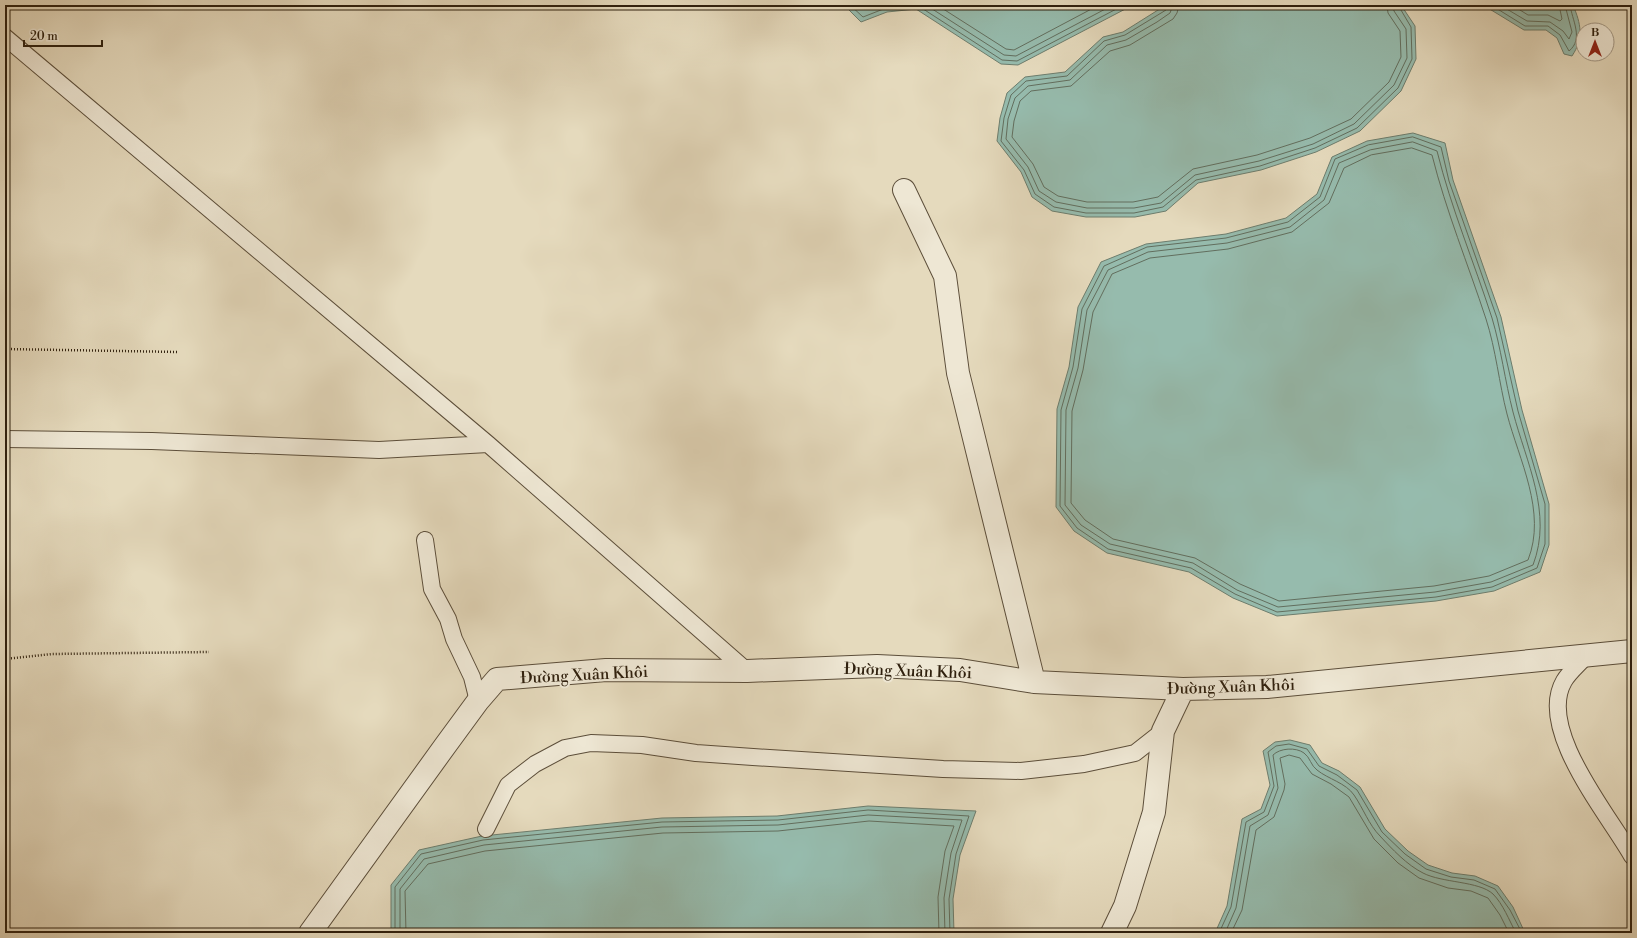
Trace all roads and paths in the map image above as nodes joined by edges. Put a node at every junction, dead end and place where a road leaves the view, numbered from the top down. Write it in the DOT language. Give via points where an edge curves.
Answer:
graph roads {
  1 [pos="5,37"];
  2 [pos="904,190"];
  3 [pos="5,349"];
  4 [pos="178,352"];
  5 [pos="5,439"];
  6 [pos="488,444"];
  7 [pos="425,540"];
  8 [pos="1632,651"];
  9 [pos="210,652"];
  10 [pos="1586,656"];
  11 [pos="5,659"];
  12 [pos="747,671"];
  13 [pos="1034,682"];
  14 [pos="1183,689"];
  15 [pos="478,701"];
  16 [pos="1163,732"];
  17 [pos="486,828"];
  18 [pos="1632,856"];
  19 [pos="310,933"];
  20 [pos="1112,933"];
  1 -- 6 [label="lane"];
  2 -- 13 [label="street" via="946,276 958,373"];
  3 -- 4 [label="path"];
  5 -- 6 [label="lane" via="152,441 379,450"];
  6 -- 12 [label="lane"];
  7 -- 15 [label="lane" via="432,589 448,619 454,639 472,677"];
  8 -- 10 [label="street, Đường Xuân Khôi"];
  9 -- 11 [label="path" via="52,654"];
  10 -- 14 [label="street, Đường Xuân Khôi" via="1267,687"];
  10 -- 18 [label="lane" via="1564,681 1556,706 1564,739 1583,779"];
  12 -- 13 [label="street, Đường Xuân Khôi" via="877,666 960,670"];
  12 -- 15 [label="street, Đường Xuân Khôi" via="606,670 497,679"];
  13 -- 14 [label="street, Đường Xuân Khôi"];
  14 -- 16 [label="street"];
  15 -- 19 [label="street, Đường Xuân Khôi"];
  16 -- 17 [label="lane" via="1135,753 1084,764 1021,771 943,769 768,758 696,753 642,745 591,743 565,748 534,764 508,785"];
  16 -- 20 [label="street" via="1154,812 1125,906"];
}
